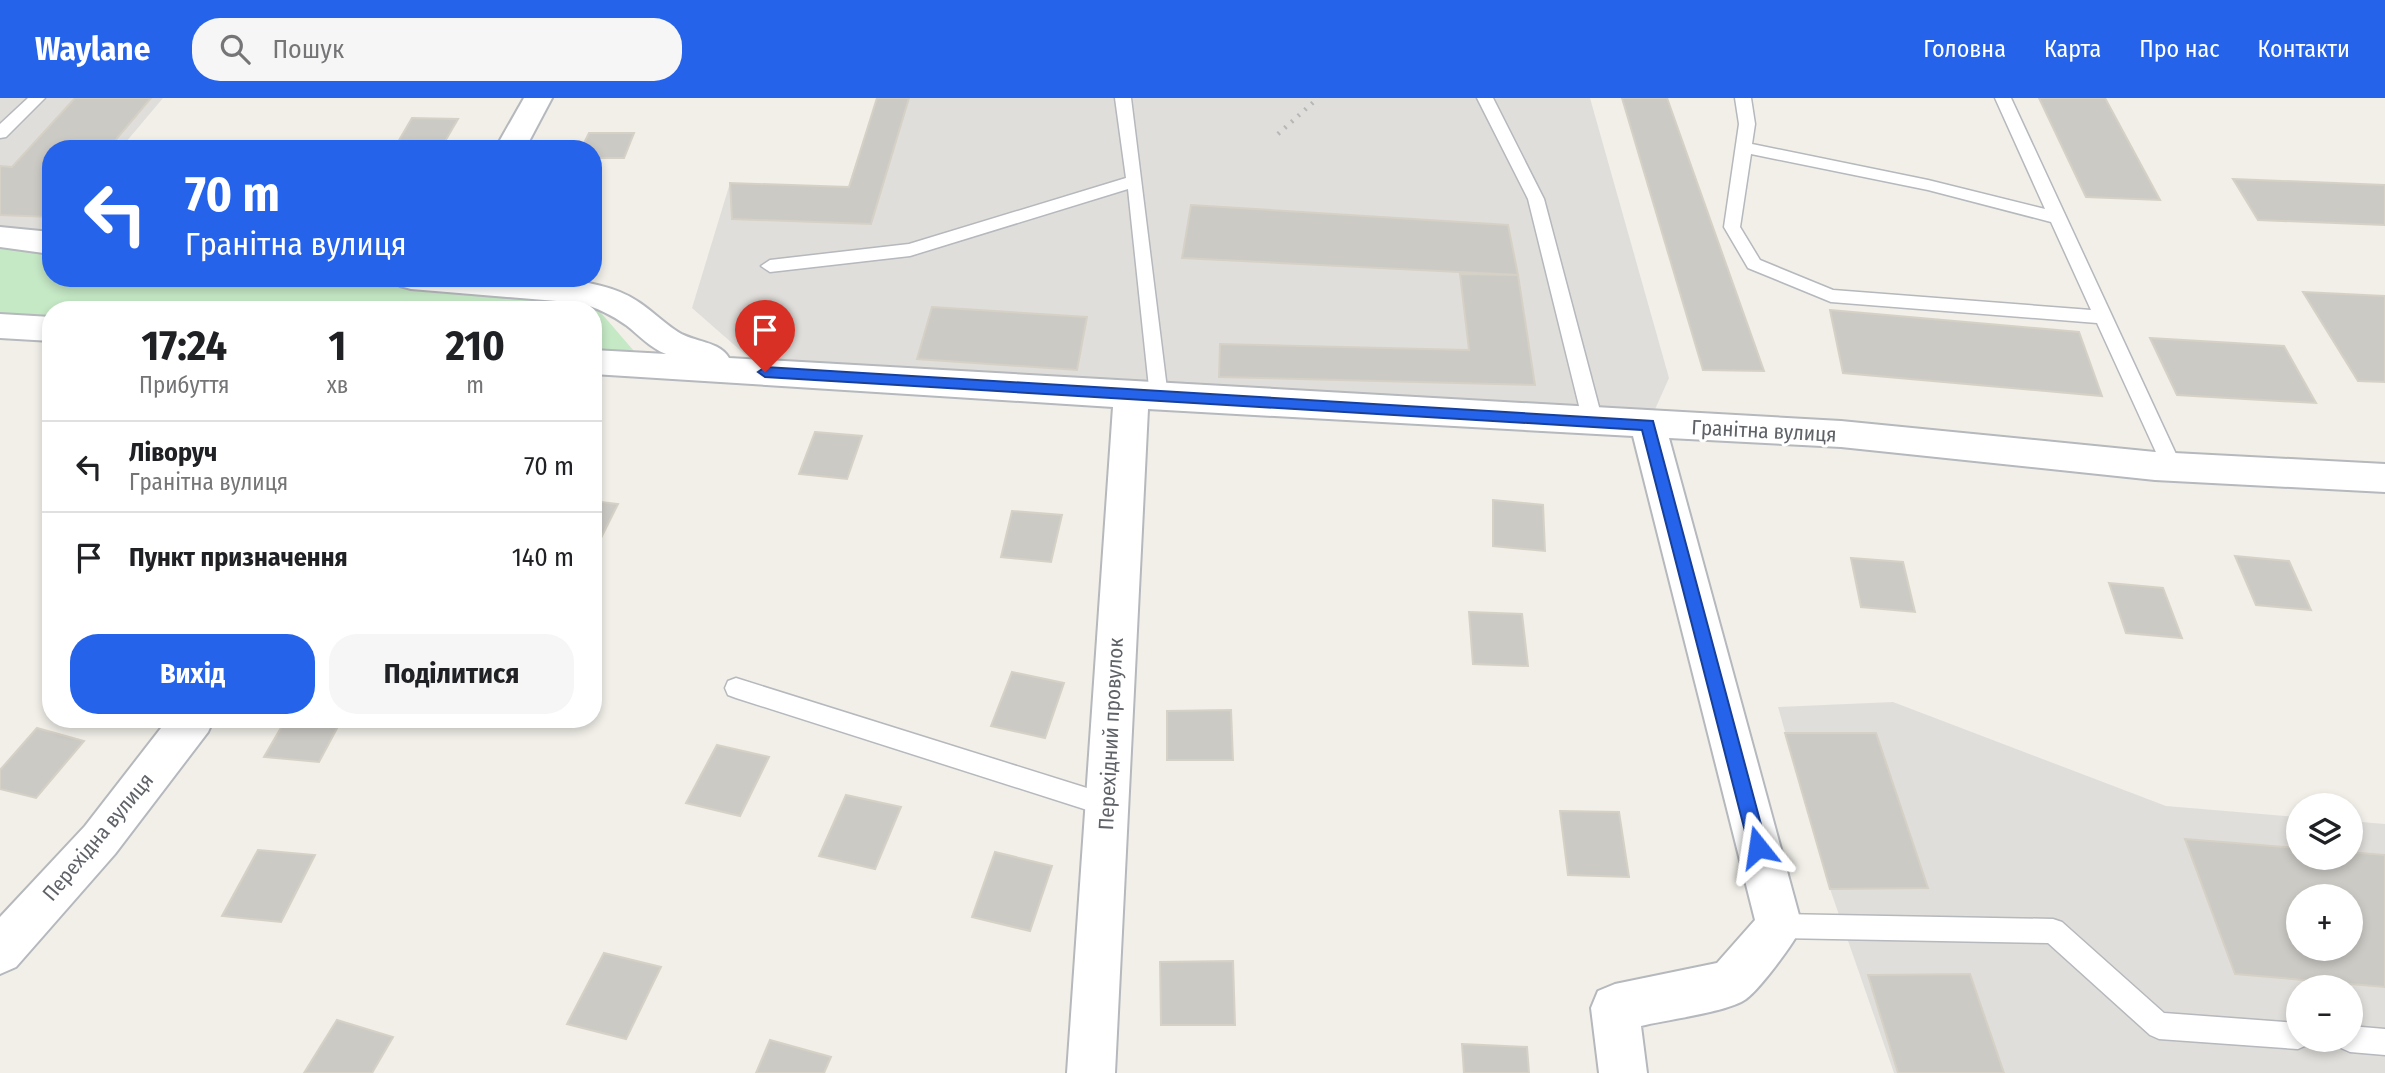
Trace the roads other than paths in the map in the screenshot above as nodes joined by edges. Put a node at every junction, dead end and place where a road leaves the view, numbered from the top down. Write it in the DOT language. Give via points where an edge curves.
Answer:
graph roads {
  1 [pos="37,98"];
  2 [pos="538,98"];
  3 [pos="1123,98"];
  4 [pos="1485,98"];
  5 [pos="1743,98"];
  6 [pos="2003,98"];
  7 [pos="0,132"];
  8 [pos="515,140"];
  9 [pos="1743,147"];
  10 [pos="1135,181"];
  11 [pos="2059,218"];
  12 [pos="0,237"];
  13 [pos="42,242"];
  14 [pos="770,266"];
  15 [pos="524,287"];
  16 [pos="2105,317"];
  17 [pos="0,326"];
  18 [pos="42,328"];
  19 [pos="602,363"];
  20 [pos="765,372"];
  21 [pos="1145,396"];
  22 [pos="1592,422"];
  23 [pos="1648,425"];
  24 [pos="2172,467"];
  25 [pos="2385,478"];
  26 [pos="736,688"];
  27 [pos="186,728"];
  28 [pos="1106,805"];
  29 [pos="1779,926"];
  30 [pos="0,951"];
  31 [pos="2286,1034"];
  32 [pos="2363,1040"];
  33 [pos="2385,1042"];
  34 [pos="1091,1073"];
  35 [pos="1623,1073"];
  1 -- 7 [label="lane"];
  2 -- 8 [label="street"];
  3 -- 10 [label="lane"];
  4 -- 22 [label="lane" via="1536,199"];
  5 -- 9 [label="lane" via="1747,124"];
  6 -- 11 [label="lane"];
  9 -- 11 [label="lane"];
  9 -- 16 [label="lane" via="1732,227 1754,264 1831,296"];
  10 -- 14 [label="lane" via="910,250"];
  10 -- 21 [label="lane"];
  11 -- 16 [label="lane"];
  12 -- 13 [label="street"];
  15 -- 20 [label="street, Гранітна вулиця" via="583,292 611,301 668,342"];
  16 -- 24 [label="lane"];
  17 -- 18 [label="street"];
  19 -- 20 [label="street, Гранітна вулиця"];
  20 -- 21 [label="street, Гранітна вулиця"];
  21 -- 22 [label="street, Гранітна вулиця"];
  21 -- 28 [label="street, Перехідний провулок"];
  22 -- 23 [label="street, Гранітна вулиця"];
  23 -- 24 [label="street, Гранітна вулиця" via="1841,435"];
  23 -- 29 [label="street"];
  24 -- 25 [label="street, Гранітна вулиця"];
  26 -- 28 [label="lane"];
  27 -- 30 [label="street, Перехідна вулиця" via="100,840"];
  28 -- 34 [label="street, Перехідний провулок"];
  29 -- 31 [label="lane" via="2053,931 2159,1026"];
  29 -- 35 [label="street" via="1730,983 1615,1009"];
  32 -- 33 [label="lane"];
}
